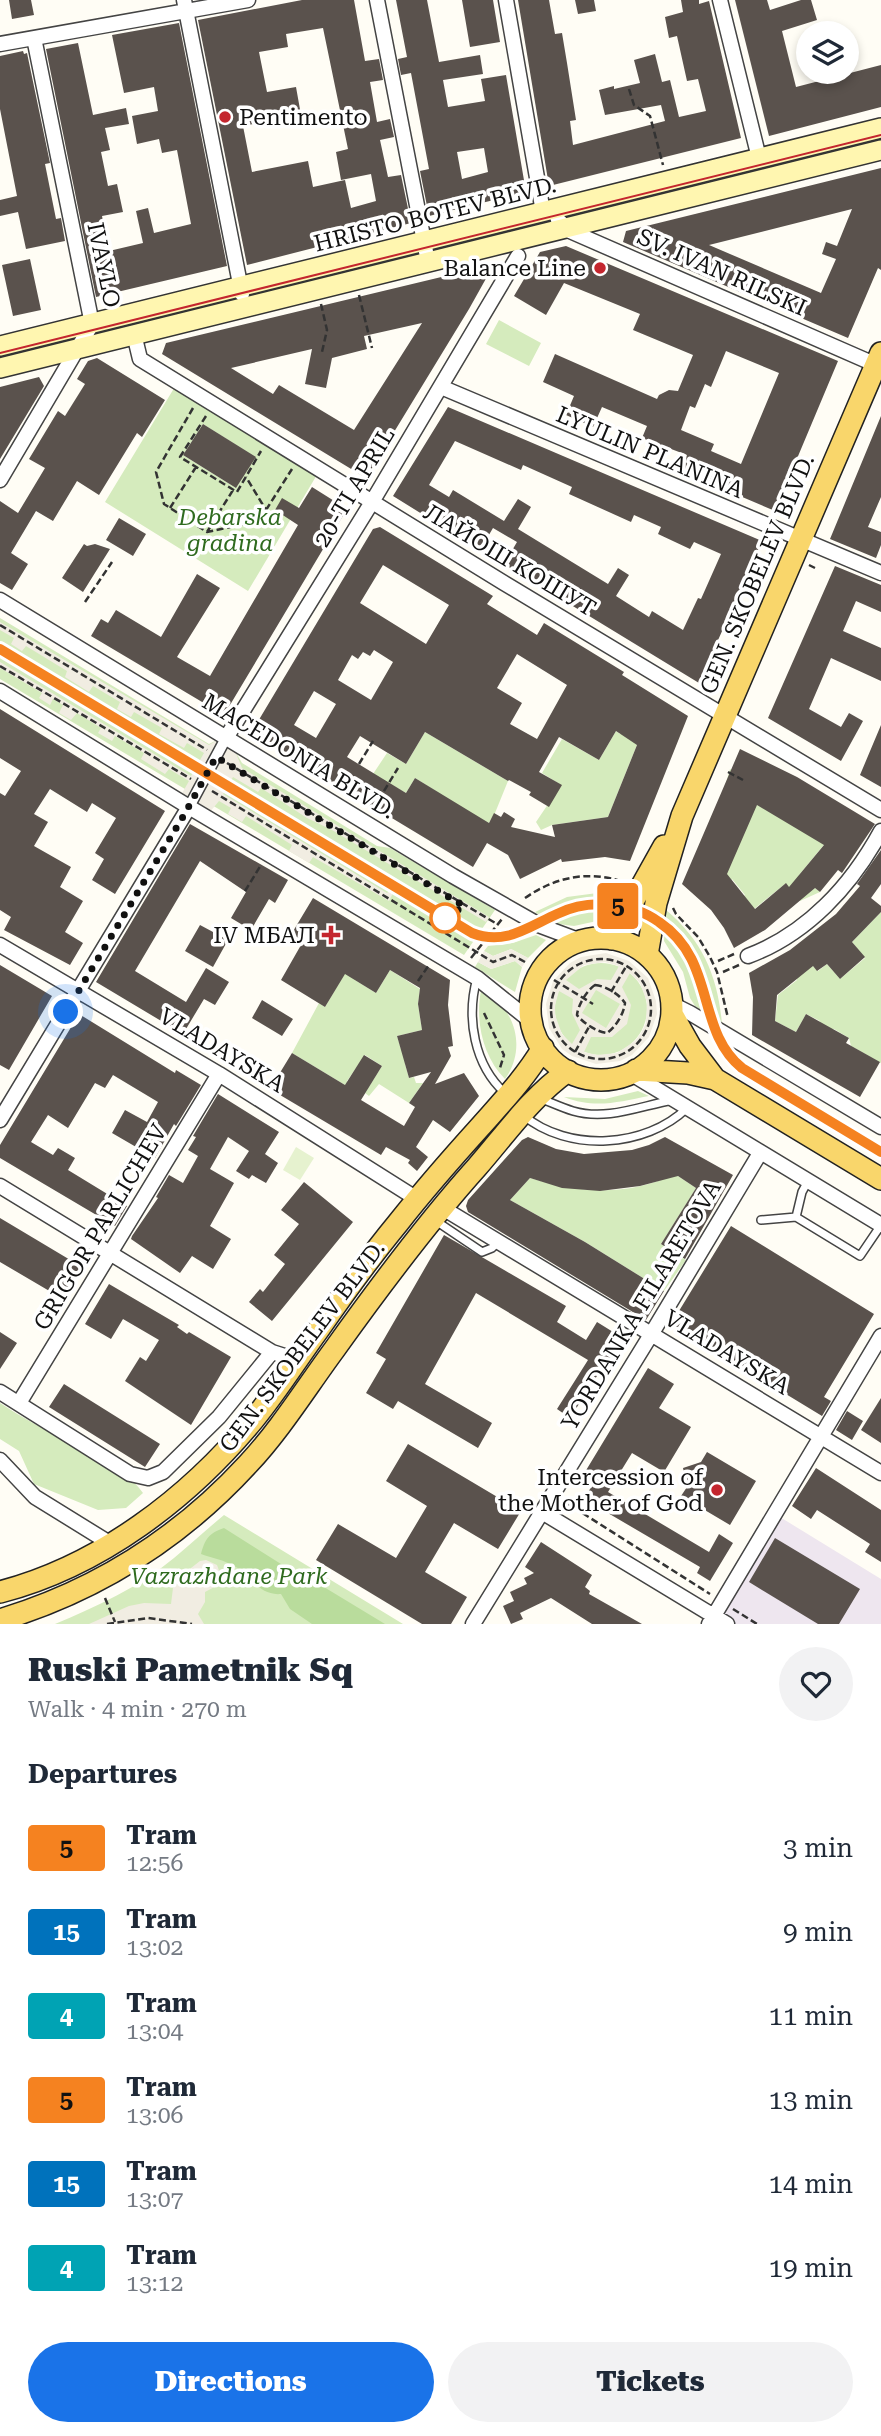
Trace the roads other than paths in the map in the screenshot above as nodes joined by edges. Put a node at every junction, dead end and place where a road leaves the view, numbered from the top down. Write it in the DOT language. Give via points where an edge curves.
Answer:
graph roads {
  1 [pos="248,0"];
  2 [pos="377,0"];
  3 [pos="506,0"];
  4 [pos="720,0"];
  5 [pos="186,6"];
  6 [pos="34,38"];
  7 [pos="0,44"];
  8 [pos="881,128"];
  9 [pos="881,150"];
  10 [pos="759,158"];
  11 [pos="549,210"];
  12 [pos="565,228"];
  13 [pos="426,252"];
  14 [pos="518,256"];
  15 [pos="243,296"];
  16 [pos="92,324"];
  17 [pos="134,334"];
  18 [pos="0,346"];
  19 [pos="80,348"];
  20 [pos="879,361"];
  21 [pos="0,368"];
  22 [pos="441,387"];
  23 [pos="0,480"];
  24 [pos="372,502"];
  25 [pos="801,540"];
  26 [pos="881,573"];
  27 [pos="0,600"];
  28 [pos="0,691"];
  29 [pos="725,716"];
  30 [pos="226,738"];
  31 [pos="189,807"];
  32 [pos="881,810"];
  33 [pos="682,816"];
  34 [pos="881,831"];
  35 [pos="612,939"];
  36 [pos="581,941"];
  37 [pos="0,945"];
  38 [pos="647,955"];
  39 [pos="748,956"];
  40 [pos="476,983"];
  41 [pos="79,991"];
  42 [pos="672,1009"];
  43 [pos="532,1021"];
  44 [pos="543,1048"];
  45 [pos="571,1062"];
  46 [pos="633,1072"];
  47 [pos="219,1074"];
  48 [pos="715,1079"];
  49 [pos="502,1090"];
  50 [pos="538,1097"];
  51 [pos="674,1100"];
  52 [pos="687,1108"];
  53 [pos="523,1115"];
  54 [pos="0,1121"];
  55 [pos="881,1127"];
  56 [pos="760,1153"];
  57 [pos="881,1179"];
  58 [pos="808,1181"];
  59 [pos="0,1186"];
  60 [pos="417,1199"];
  61 [pos="437,1213"];
  62 [pos="796,1217"];
  63 [pos="761,1220"];
  64 [pos="881,1225"];
  65 [pos="110,1255"];
  66 [pos="339,1302"];
  67 [pos="358,1316"];
  68 [pos="652,1333"];
  69 [pos="881,1336"];
  70 [pos="272,1352"];
  71 [pos="297,1360"];
  72 [pos="0,1392"];
  73 [pos="19,1403"];
  74 [pos="821,1436"];
  75 [pos="0,1460"];
  76 [pos="881,1473"];
  77 [pos="542,1512"];
  78 [pos="111,1544"];
  79 [pos="0,1592"];
  80 [pos="0,1620"];
  81 [pos="717,1621"];
  82 [pos="473,1624"];
  1 -- 5 [label="street"];
  2 -- 13 [label="street"];
  3 -- 11 [label="street"];
  4 -- 10 [label="street"];
  5 -- 6 [label="street"];
  5 -- 15 [label="street"];
  6 -- 7 [label="street"];
  6 -- 16 [label="street, IVAYLO"];
  8 -- 10 [label="main road, HRISTO BOTEV BLVD."];
  9 -- 12 [label="main road, HRISTO BOTEV BLVD."];
  10 -- 11 [label="main road, HRISTO BOTEV BLVD."];
  11 -- 12 [label="street"];
  11 -- 13 [label="main road, HRISTO BOTEV BLVD."];
  12 -- 13 [label="main road, HRISTO BOTEV BLVD."];
  12 -- 20 [label="street, SV. IVAN RILSKI"];
  13 -- 15 [label="main road, HRISTO BOTEV BLVD."];
  14 -- 22 [label="street, 20-TI APRIL"];
  15 -- 16 [label="main road, HRISTO BOTEV BLVD."];
  15 -- 17 [label="main road, HRISTO BOTEV BLVD."];
  16 -- 18 [label="main road, HRISTO BOTEV BLVD."];
  16 -- 19 [label="street, IVAYLO"];
  17 -- 19 [label="main road, HRISTO BOTEV BLVD."];
  17 -- 24 [label="street, ЛАЙОШ КОШУТ" via="140,359"];
  19 -- 21 [label="main road, HRISTO BOTEV BLVD."];
  19 -- 23 [label="street, IVAYLO"];
  20 -- 25 [label="main road, GEN. SKOBELEV BLVD."];
  22 -- 24 [label="street, 20-TI APRIL"];
  22 -- 25 [label="street, LYULIN PLANINA"];
  24 -- 29 [label="street, ЛАЙОШ КОШУТ"];
  24 -- 30 [label="street, 20-TI APRIL"];
  25 -- 26 [label="street, LYULIN PLANINA"];
  25 -- 29 [label="main road, GEN. SKOBELEV BLVD."];
  27 -- 30 [label="street, MACEDONIA BLVD."];
  28 -- 31 [label="street"];
  29 -- 32 [label="street, ЛАЙОШ КОШУТ"];
  29 -- 33 [label="main road, GEN. SKOBELEV BLVD."];
  30 -- 31 [label="street"];
  30 -- 36 [label="street, MACEDONIA BLVD." via="510,909"];
  31 -- 40 [label="street"];
  31 -- 41 [label="street"];
  33 -- 35 [label="main road, GEN. SKOBELEV BLVD."];
  33 -- 38 [label="main road, GEN. SKOBELEV BLVD." via="656,902"];
  34 -- 39 [label="street" via="858,869 810,921"];
  35 -- 36 [label="main road"];
  35 -- 38 [label="main road"];
  36 -- 43 [label="main road" via="558,953 541,972 531,1000"];
  37 -- 41 [label="street, VLADAYSKA"];
  38 -- 42 [label="main road" via="666,981"];
  40 -- 43 [label="street"];
  40 -- 49 [label="lane" via="472,1017 477,1045 485,1068"];
  41 -- 47 [label="street, VLADAYSKA"];
  41 -- 54 [label="street"];
  42 -- 46 [label="main road" via="661,1047"];
  42 -- 48 [label="main road" via="690,1046"];
  42 -- 55 [label="street" via="690,1013"];
  43 -- 44 [label="main road"];
  44 -- 45 [label="main road" via="554,1061"];
  44 -- 49 [label="main road, GEN. SKOBELEV BLVD." via="522,1081"];
  45 -- 46 [label="main road" via="595,1079"];
  45 -- 50 [label="main road, GEN. SKOBELEV BLVD."];
  46 -- 48 [label="main road" via="688,1073"];
  46 -- 51 [label="street"];
  47 -- 60 [label="street, VLADAYSKA"];
  47 -- 65 [label="street, GRIGOR PARLICHEV"];
  48 -- 57 [label="main road"];
  49 -- 60 [label="main road, GEN. SKOBELEV BLVD."];
  50 -- 51 [label="lane" via="576,1112 600,1115"];
  50 -- 53 [label="main road, GEN. SKOBELEV BLVD."];
  51 -- 52 [label="street"];
  52 -- 53 [label="lane" via="651,1132 594,1141 561,1135"];
  52 -- 56 [label="street"];
  53 -- 61 [label="main road, GEN. SKOBELEV BLVD."];
  56 -- 58 [label="street"];
  56 -- 68 [label="street, YORDANKA FILARETOVA"];
  58 -- 62 [label="lane"];
  58 -- 64 [label="street"];
  59 -- 65 [label="street"];
  60 -- 66 [label="main road, GEN. SKOBELEV BLVD."];
  61 -- 67 [label="main road, GEN. SKOBELEV BLVD."];
  61 -- 68 [label="street, VLADAYSKA" via="498,1241"];
  62 -- 63 [label="lane"];
  62 -- 64 [label="lane" via="860,1256"];
  65 -- 70 [label="street"];
  65 -- 73 [label="street, GRIGOR PARLICHEV"];
  66 -- 67 [label="lane"];
  66 -- 71 [label="main road, GEN. SKOBELEV BLVD."];
  67 -- 80 [label="main road, GEN. SKOBELEV BLVD." via="249,1463 196,1515 120,1569 71,1594"];
  68 -- 74 [label="street, VLADAYSKA"];
  68 -- 77 [label="street, YORDANKA FILARETOVA"];
  69 -- 74 [label="street"];
  70 -- 71 [label="street"];
  70 -- 73 [label="street, GEN. SKOBELEV BLVD." via="219,1417 163,1472 148,1478 130,1474"];
  71 -- 78 [label="main road, GEN. SKOBELEV BLVD." via="218,1460 153,1516"];
  72 -- 73 [label="street"];
  74 -- 76 [label="street, VLADAYSKA"];
  74 -- 81 [label="street" via="723,1602"];
  75 -- 78 [label="street" via="35,1497"];
  77 -- 81 [label="street"];
  77 -- 82 [label="street, YORDANKA FILARETOVA"];
  78 -- 79 [label="main road, GEN. SKOBELEV BLVD." via="60,1570"];
}
